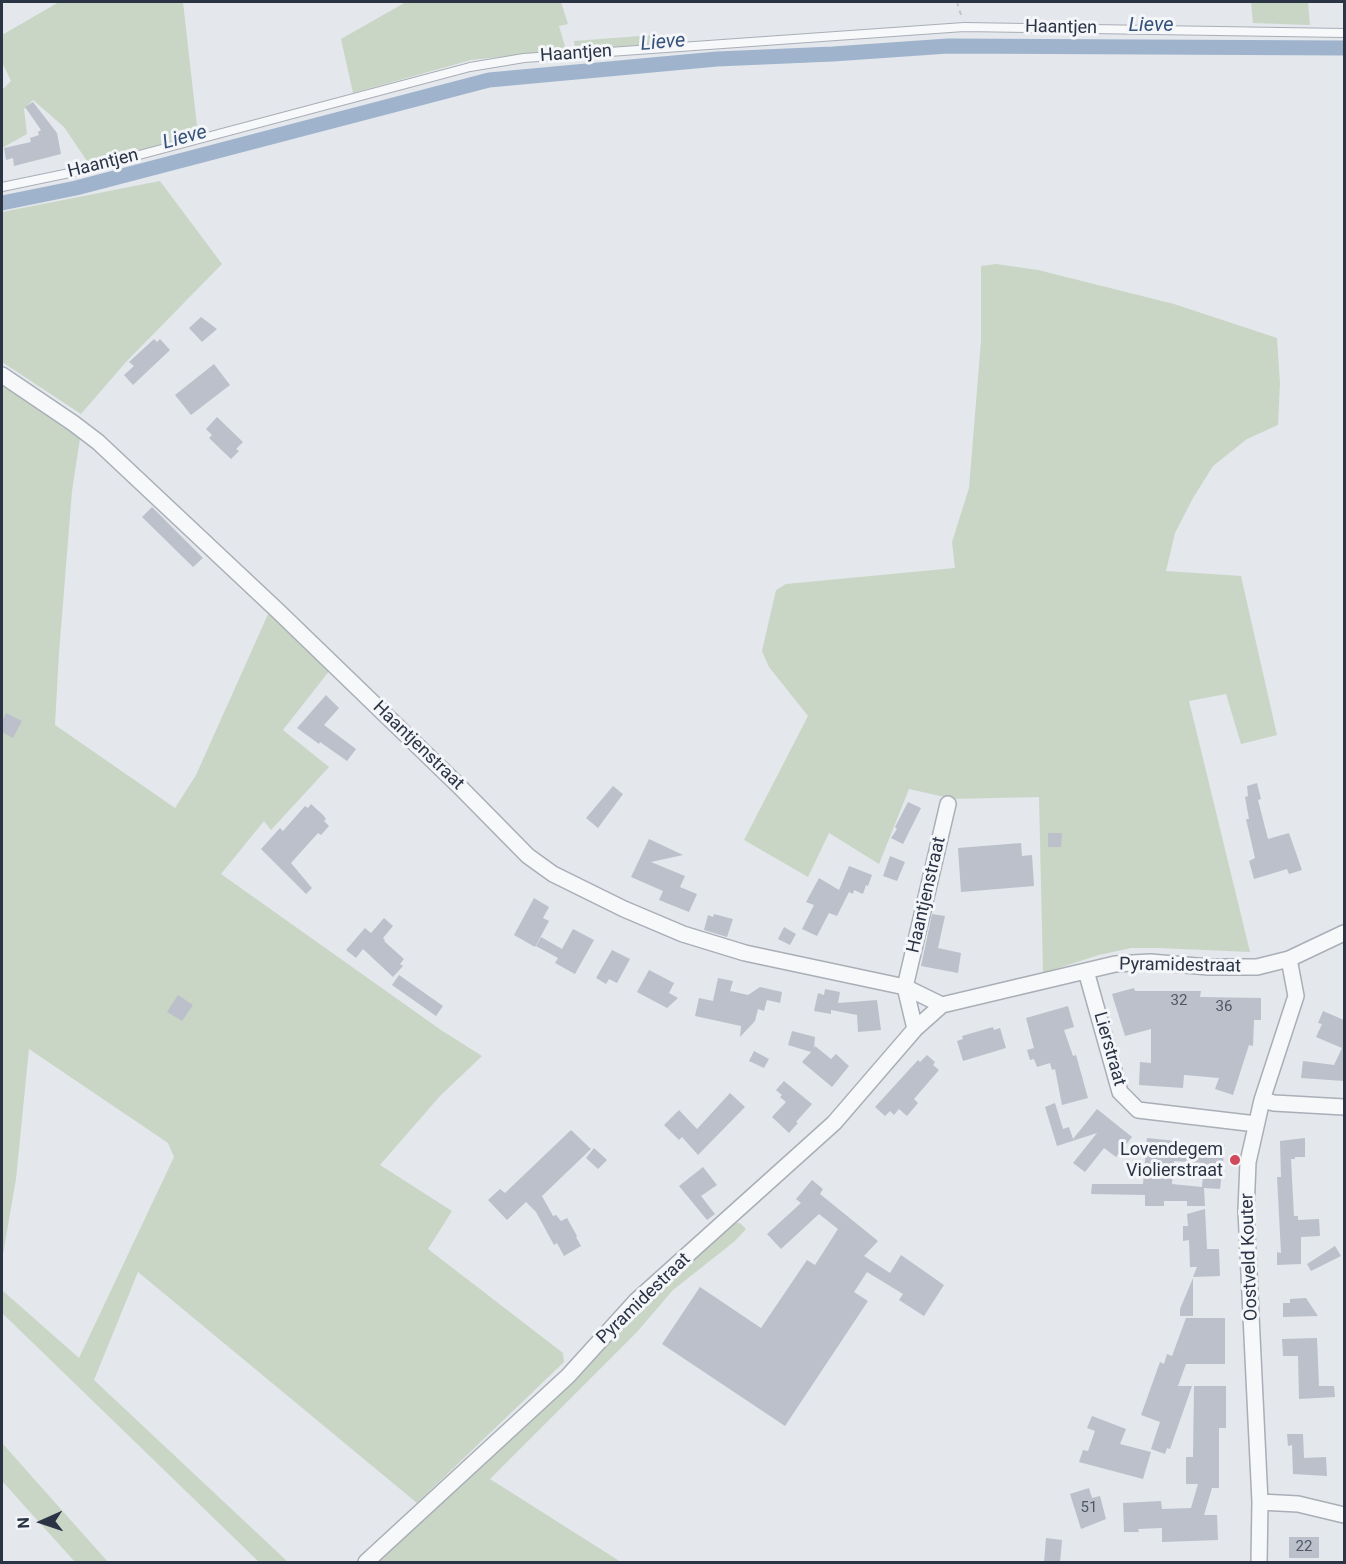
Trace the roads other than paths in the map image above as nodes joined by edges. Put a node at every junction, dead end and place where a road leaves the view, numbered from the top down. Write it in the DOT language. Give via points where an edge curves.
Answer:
graph roads {
  1 [pos="1344,33"];
  2 [pos="2,187"];
  3 [pos="2,375"];
  4 [pos="948,804"];
  5 [pos="1344,933"];
  6 [pos="1289,959"];
  7 [pos="1086,971"];
  8 [pos="906,987"];
  9 [pos="942,1005"];
  10 [pos="915,1029"];
  11 [pos="1262,1100"];
  12 [pos="1344,1107"];
  13 [pos="1256,1124"];
  14 [pos="1260,1502"];
  15 [pos="1344,1515"];
  16 [pos="366,1563"];
  17 [pos="1259,1563"];
  1 -- 2 [label="lane, Haantjen" via="964,27 524,58 470,67 79,171"];
  3 -- 8 [label="street, Haantjenstraat" via="98,442 279,611 528,855 553,874 683,934 745,953"];
  4 -- 8 [label="street, Haantjenstraat"];
  5 -- 6 [label="street, Pyramidestraat"];
  6 -- 7 [label="street, Pyramidestraat" via="1257,967 1150,962"];
  6 -- 11 [label="street, Oostveld Kouter" via="1296,996"];
  7 -- 9 [label="street, Pyramidestraat"];
  7 -- 13 [label="street, Lierstraat" via="1120,1092 1138,1110"];
  8 -- 9 [label="street, Haantjenstraat"];
  8 -- 10 [label="street"];
  9 -- 10 [label="street, Pyramidestraat"];
  10 -- 16 [label="street, Pyramidestraat" via="834,1123 636,1301 568,1376"];
  11 -- 12 [label="street"];
  11 -- 13 [label="street, Oostveld Kouter"];
  13 -- 14 [label="street, Oostveld Kouter" via="1248,1162 1246,1211"];
  14 -- 15 [label="street" via="1298,1504"];
  14 -- 17 [label="street, Oostveld Kouter"];
}
